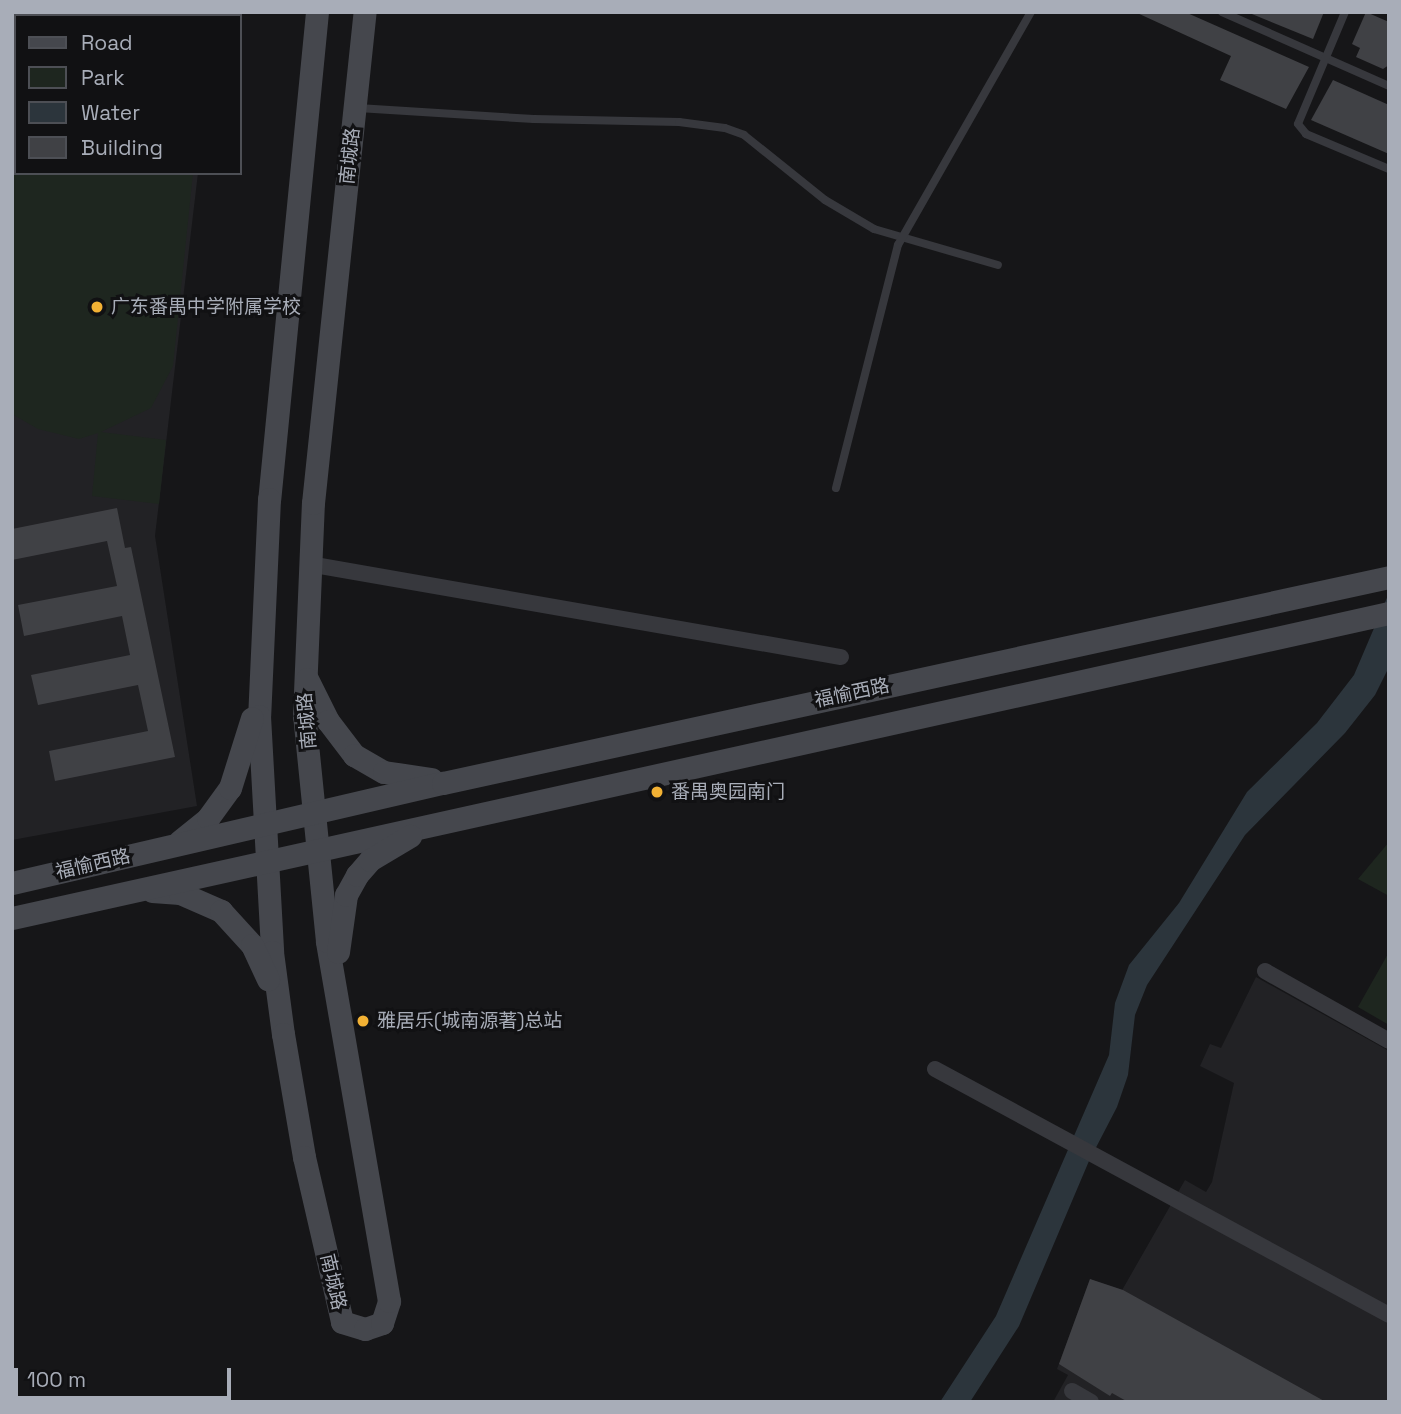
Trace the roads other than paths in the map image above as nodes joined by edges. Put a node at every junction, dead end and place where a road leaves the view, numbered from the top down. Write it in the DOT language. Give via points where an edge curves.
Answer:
graph roads {
  1 [pos="317,12"];
  2 [pos="365,12"];
  3 [pos="1031,12"];
  4 [pos="1222,12"];
  5 [pos="1345,12"];
  6 [pos="1325,58"];
  7 [pos="1389,86"];
  8 [pos="355,107"];
  9 [pos="1389,169"];
  10 [pos="902,239"];
  11 [pos="998,265"];
  12 [pos="835,488"];
  13 [pos="309,564"];
  14 [pos="1386,577"];
  15 [pos="1389,613"];
  16 [pos="841,657"];
  17 [pos="304,673"];
  18 [pos="260,675"];
  19 [pos="486,773"];
  20 [pos="316,812"];
  21 [pos="451,818"];
  22 [pos="267,823"];
  23 [pos="174,845"];
  24 [pos="319,849"];
  25 [pos="268,859"];
  26 [pos="12,883"];
  27 [pos="111,894"];
  28 [pos="12,918"];
  29 [pos="1265,971"];
  30 [pos="336,990"];
  31 [pos="281,1021"];
  32 [pos="1389,1041"];
  33 [pos="935,1069"];
  34 [pos="1389,1315"];
  35 [pos="1072,1391"];
  36 [pos="1091,1402"];
  1 -- 18 [label="street, 南城路" via="269,499"];
  2 -- 8 [label="street, 南城路"];
  3 -- 10 [label="lane"];
  4 -- 6 [label="lane"];
  5 -- 6 [label="lane"];
  6 -- 7 [label="lane"];
  6 -- 9 [label="lane" via="1301,113 1300,130"];
  8 -- 10 [label="lane" via="725,128 744,135 848,215"];
  8 -- 13 [label="street, 南城路"];
  10 -- 11 [label="lane"];
  10 -- 12 [label="lane"];
  13 -- 16 [label="street"];
  13 -- 17 [label="street, 南城路"];
  14 -- 19 [label="street, 福愉西路"];
  15 -- 21 [label="street, 福愉西路"];
  17 -- 19 [label="street" via="342,742 368,765 406,778 439,780"];
  17 -- 20 [label="street, 南城路" via="304,716"];
  18 -- 22 [label="street, 南城路"];
  18 -- 23 [label="street" via="247,746 230,789 208,818"];
  19 -- 20 [label="street, 福愉西路"];
  20 -- 22 [label="street, 福愉西路"];
  20 -- 24 [label="street, 南城路"];
  21 -- 24 [label="street, 福愉西路"];
  21 -- 30 [label="street" via="389,846 357,875 341,917"];
  22 -- 23 [label="street, 福愉西路"];
  22 -- 25 [label="street, 南城路"];
  23 -- 26 [label="street, 福愉西路"];
  24 -- 25 [label="street, 福愉西路"];
  24 -- 30 [label="street, 南城路"];
  25 -- 27 [label="street, 福愉西路"];
  25 -- 31 [label="street, 南城路"];
  27 -- 28 [label="street, 福愉西路"];
  27 -- 31 [label="street" via="163,890 221,911 252,945"];
  29 -- 32 [label="street"];
  30 -- 31 [label="street, 南城路" via="389,1301 382,1323 374,1328 342,1322 304,1157"];
  33 -- 34 [label="street"];
  35 -- 36 [label="street"];
}
